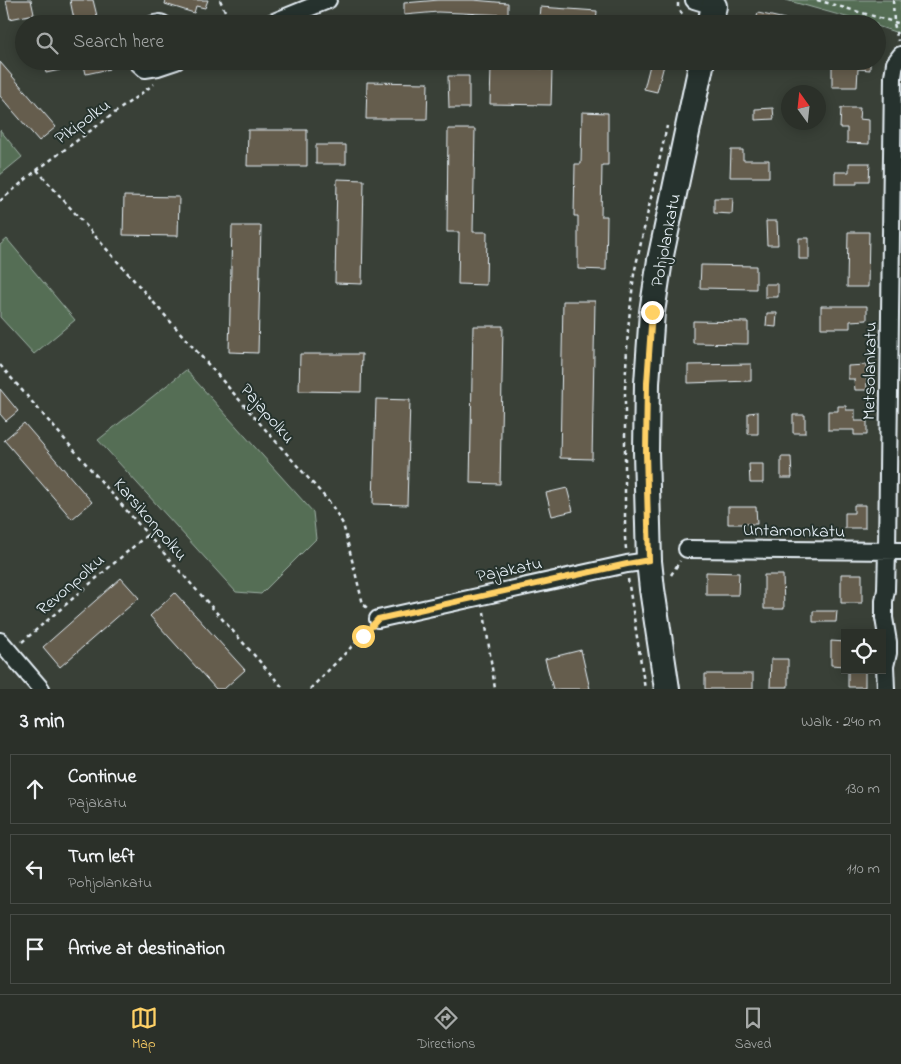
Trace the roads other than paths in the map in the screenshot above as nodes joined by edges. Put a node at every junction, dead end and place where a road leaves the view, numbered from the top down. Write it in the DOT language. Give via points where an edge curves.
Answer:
graph roads {
  1 [pos="328,0"];
  2 [pos="291,15"];
  3 [pos="901,55"];
  4 [pos="700,70"];
  5 [pos="687,549"];
  6 [pos="894,551"];
  7 [pos="649,560"];
  8 [pos="378,619"];
  9 [pos="5,646"];
  10 [pos="41,689"];
  11 [pos="667,689"];
  12 [pos="886,689"];
  1 -- 2 [label="street"];
  3 -- 6 [label="street, Metsolankatu" via="895,63 893,77"];
  4 -- 7 [label="street, Pohjolankatu" via="652,312 646,442"];
  5 -- 6 [label="street, Untamonkatu"];
  6 -- 12 [label="street, Metsolankatu" via="884,601 888,642"];
  7 -- 8 [label="street, Pajakatu"];
  7 -- 11 [label="street, Pohjolankatu"];
  9 -- 10 [label="street"];
}
